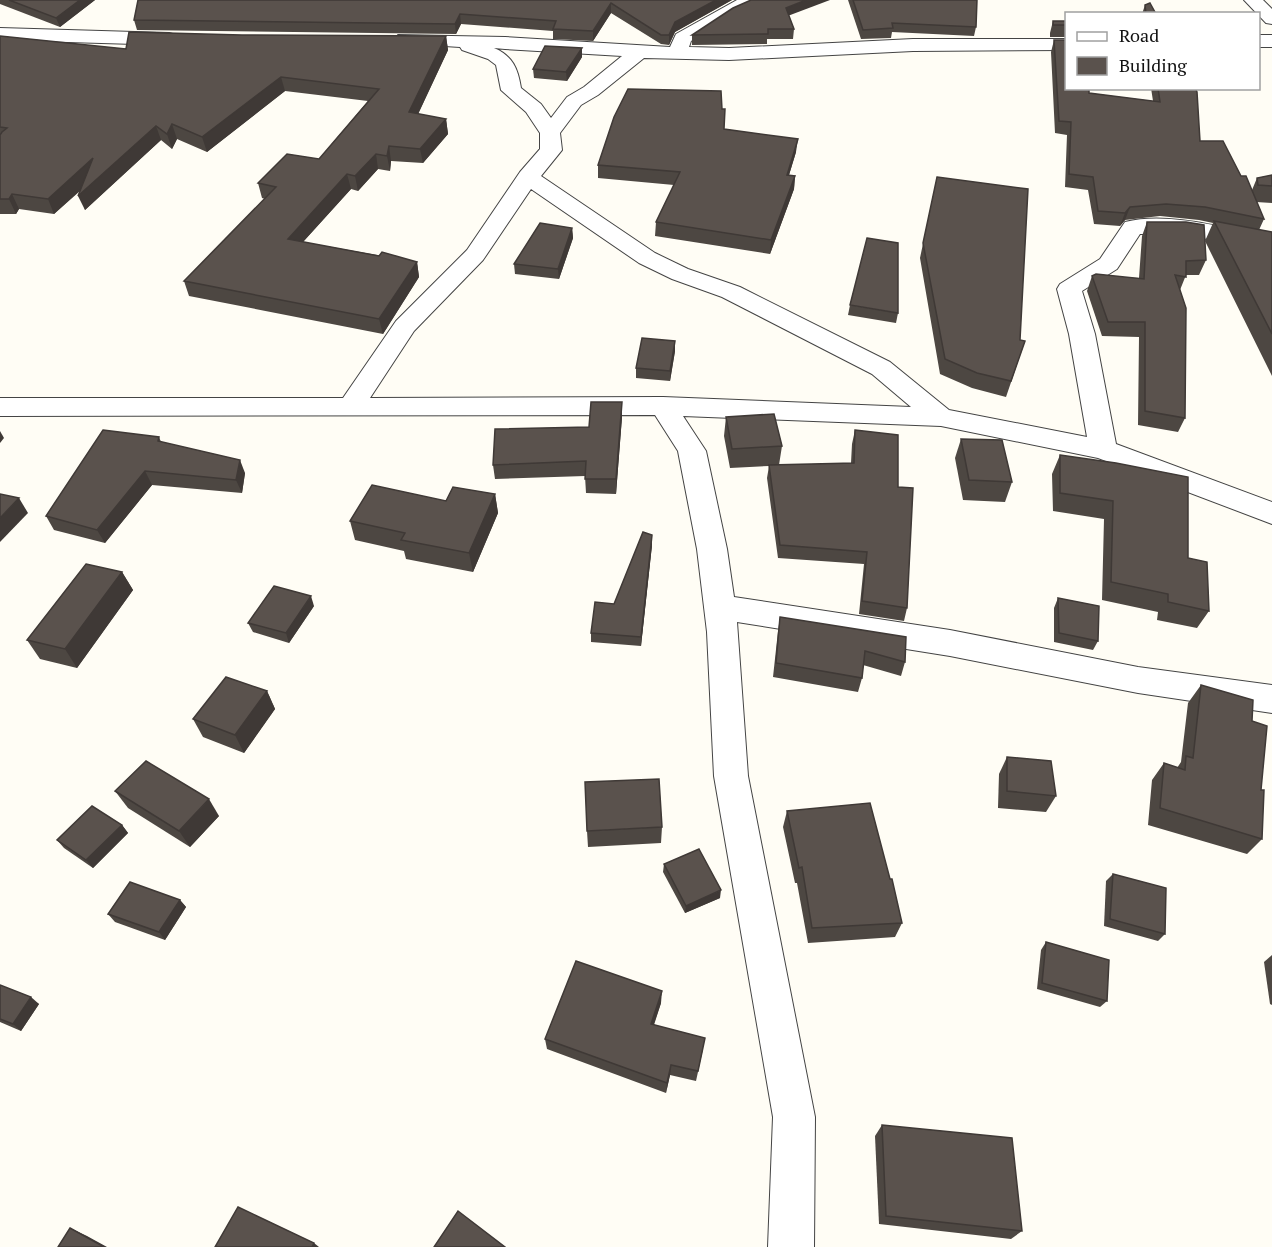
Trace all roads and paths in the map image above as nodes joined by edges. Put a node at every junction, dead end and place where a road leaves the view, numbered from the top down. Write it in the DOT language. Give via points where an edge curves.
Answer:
graph roads {
  1 [pos="751,0"];
  2 [pos="1252,0"];
  3 [pos="1272,19"];
  4 [pos="0,34"];
  5 [pos="189,39"];
  6 [pos="384,40"];
  7 [pos="456,41"];
  8 [pos="1065,44"];
  9 [pos="639,52"];
  10 [pos="678,53"];
  11 [pos="550,134"];
  12 [pos="528,177"];
  13 [pos="1272,244"];
  14 [pos="352,405"];
  15 [pos="663,406"];
  16 [pos="0,407"];
  17 [pos="941,417"];
  18 [pos="1103,450"];
  19 [pos="1272,513"];
  20 [pos="718,607"];
  21 [pos="1272,699"];
  22 [pos="790,1247"];
  1 -- 10 [label="street" via="683,38"];
  2 -- 3 [label="street"];
  4 -- 5 [label="street"];
  6 -- 7 [label="street"];
  7 -- 9 [label="street"];
  7 -- 11 [label="street" via="500,57 510,70 511,90 534,108"];
  8 -- 10 [label="street"];
  9 -- 10 [label="street"];
  9 -- 11 [label="street" via="574,101"];
  11 -- 12 [label="street" via="551,150"];
  12 -- 14 [label="street" via="475,255 405,326"];
  12 -- 17 [label="street" via="647,258 731,292 881,368"];
  13 -- 18 [label="street" via="1180,227 1133,227 1109,264 1069,289 1082,334"];
  14 -- 15 [label="street"];
  14 -- 16 [label="street"];
  15 -- 17 [label="street"];
  15 -- 20 [label="street" via="692,452 712,549"];
  17 -- 18 [label="street"];
  18 -- 19 [label="street"];
  20 -- 21 [label="street" via="950,643 1138,680"];
  20 -- 22 [label="street" via="723,632 731,776 794,1117"];
}
